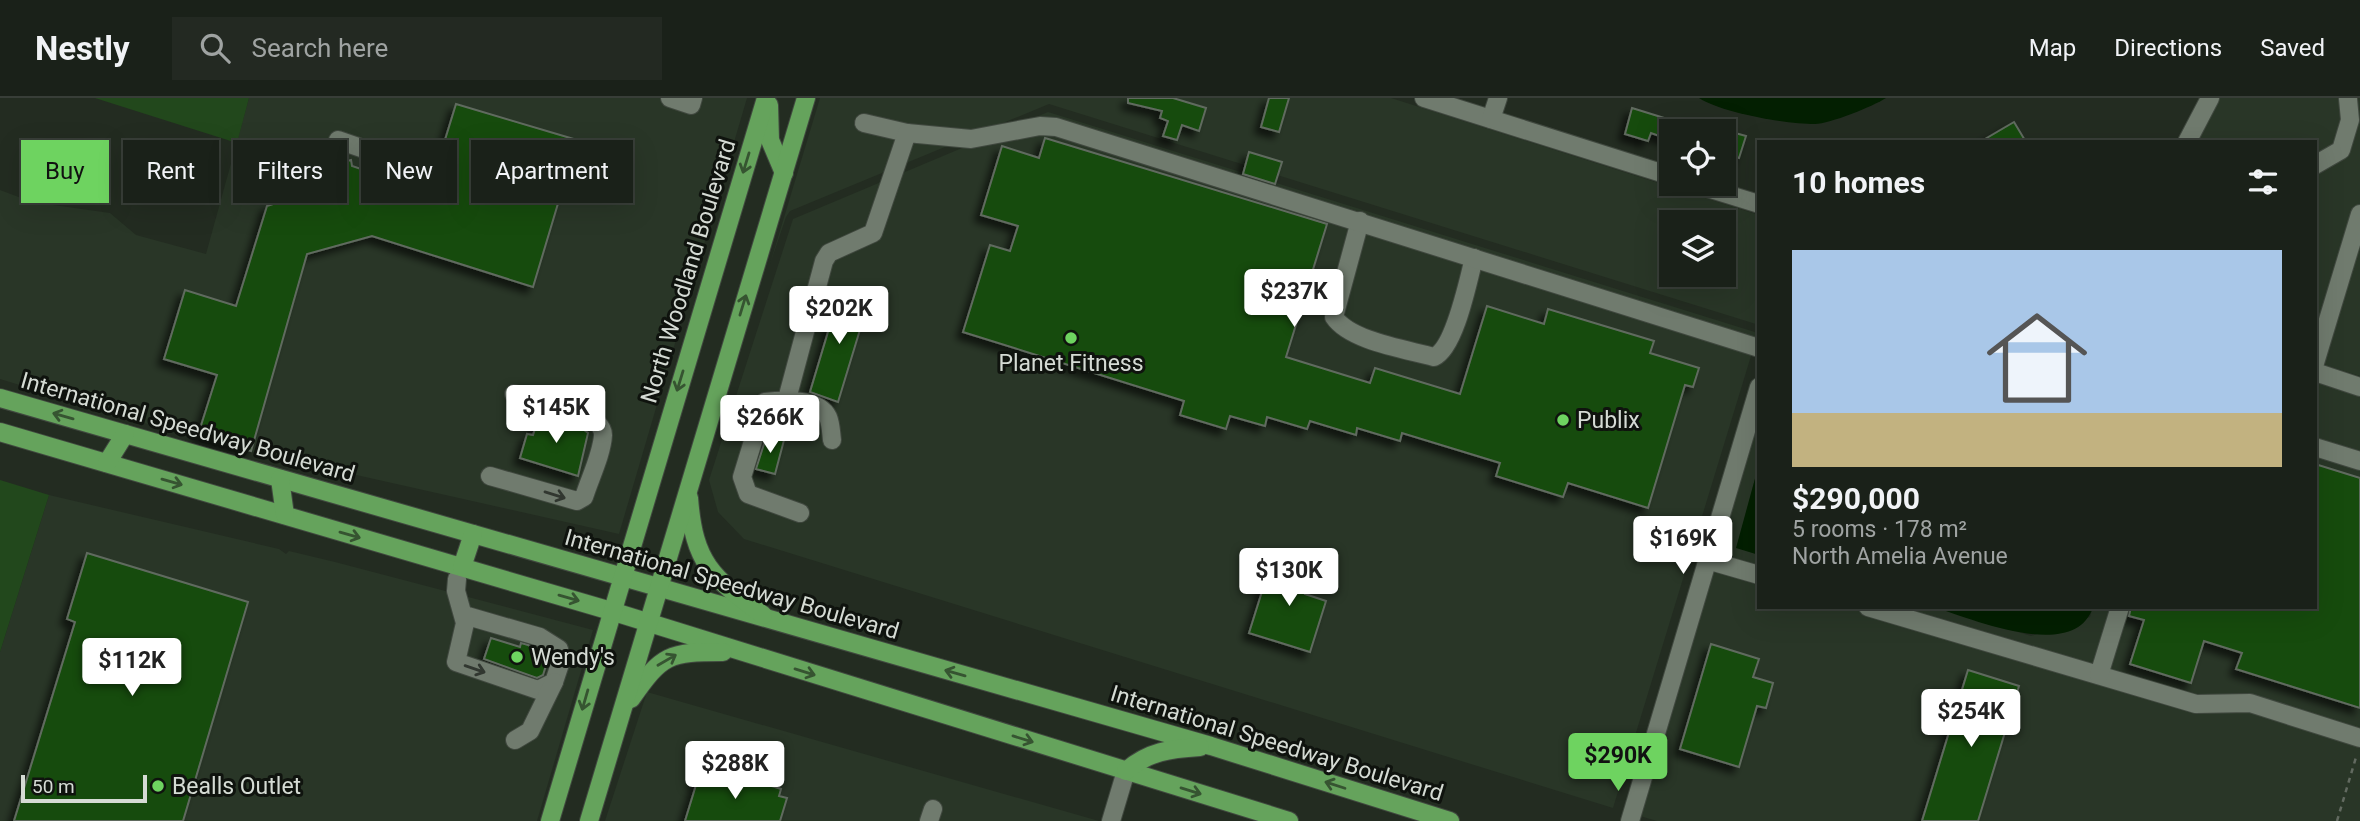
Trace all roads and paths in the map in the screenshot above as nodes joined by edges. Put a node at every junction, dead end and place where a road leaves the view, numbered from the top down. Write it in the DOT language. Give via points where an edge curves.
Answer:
graph roads {
  1 [pos="670,98"];
  2 [pos="693,98"];
  3 [pos="767,98"];
  4 [pos="806,98"];
  5 [pos="1424,98"];
  6 [pos="1498,98"];
  7 [pos="2210,98"];
  8 [pos="2348,99"];
  9 [pos="1491,119"];
  10 [pos="864,123"];
  11 [pos="908,134"];
  12 [pos="2188,140"];
  13 [pos="2317,164"];
  14 [pos="1659,172"];
  15 [pos="784,173"];
  16 [pos="1733,196"];
  17 [pos="1757,203"];
  18 [pos="2360,214"];
  19 [pos="1360,221"];
  20 [pos="1474,258"];
  21 [pos="1757,347"];
  22 [pos="2317,356"];
  23 [pos="2317,373"];
  24 [pos="2360,387"];
  25 [pos="514,394"];
  26 [pos="1757,394"];
  27 [pos="0,398"];
  28 [pos="787,399"];
  29 [pos="0,432"];
  30 [pos="125,434"];
  31 [pos="832,440"];
  32 [pos="2317,448"];
  33 [pos="2360,461"];
  34 [pos="107,463"];
  35 [pos="490,476"];
  36 [pos="280,479"];
  37 [pos="688,488"];
  38 [pos="800,513"];
  39 [pos="285,515"];
  40 [pos="472,534"];
  41 [pos="1707,560"];
  42 [pos="460,573"];
  43 [pos="1757,574"];
  44 [pos="621,577"];
  45 [pos="657,589"];
  46 [pos="1875,609"];
  47 [pos="2119,609"];
  48 [pos="611,611"];
  49 [pos="464,615"];
  50 [pos="772,621"];
  51 [pos="648,622"];
  52 [pos="740,652"];
  53 [pos="2099,675"];
  54 [pos="554,682"];
  55 [pos="623,710"];
  56 [pos="2360,738"];
  57 [pos="515,740"];
  58 [pos="2360,745"];
  59 [pos="1211,746"];
  60 [pos="1126,771"];
  61 [pos="550,821"];
  62 [pos="589,821"];
  63 [pos="1111,821"];
  64 [pos="1289,821"];
  65 [pos="1450,821"];
  66 [pos="1630,821"];
  67 [pos="2337,821"];
  1 -- 2 [label="street" via="691,105"];
  3 -- 15 [label="main road" via="770,141"];
  3 -- 44 [label="main road, North Woodland Boulevard, one-way"];
  4 -- 15 [label="main road"];
  5 -- 9 [label="street"];
  6 -- 9 [label="street"];
  7 -- 12 [label="street"];
  8 -- 13 [label="street" via="2350,120 2341,150"];
  9 -- 14 [label="street"];
  10 -- 11 [label="street"];
  11 -- 19 [label="street" via="971,139 1056,127"];
  11 -- 28 [label="street" via="873,233 829,253 824,261"];
  37 -- 15 [label="main road, one-way"];
  16 -- 17 [label="street"];
  18 -- 22 [label="street"];
  19 -- 20 [label="street"];
  19 -- 20 [label="street" via="1334,317 1340,327 1357,335 1434,357 1440,354 1450,340"];
  20 -- 21 [label="street"];
  23 -- 24 [label="street"];
  35 -- 25 [label="street, one-way" via="578,501 584,497 602,439 595,419"];
  26 -- 41 [label="street"];
  30 -- 27 [label="main road, International Speedway Boulevard, one-way"];
  28 -- 31 [label="street" via="828,416"];
  28 -- 38 [label="street" via="765,402 742,477 748,494"];
  29 -- 34 [label="main road"];
  30 -- 34 [label="main road"];
  30 -- 36 [label="main road, International Speedway Boulevard"];
  32 -- 33 [label="street"];
  34 -- 39 [label="main road, one-way"];
  36 -- 39 [label="main road"];
  36 -- 40 [label="main road, International Speedway Boulevard"];
  37 -- 45 [label="main road"];
  37 -- 50 [label="main road" via="692,531 704,563 721,584"];
  39 -- 42 [label="main road, one-way"];
  40 -- 42 [label="main road"];
  40 -- 44 [label="main road, International Speedway Boulevard"];
  41 -- 43 [label="street"];
  41 -- 66 [label="street"];
  42 -- 48 [label="main road, one-way"];
  42 -- 49 [label="street" via="458,600"];
  44 -- 45 [label="main road, International Speedway Boulevard"];
  44 -- 48 [label="main road, North Woodland Boulevard"];
  45 -- 50 [label="main road, International Speedway Boulevard"];
  45 -- 51 [label="main road"];
  46 -- 53 [label="street"];
  47 -- 53 [label="street"];
  48 -- 51 [label="main road"];
  48 -- 61 [label="main road, North Woodland Boulevard, one-way"];
  49 -- 54 [label="street" via="540,638 559,649 561,661"];
  49 -- 54 [label="street, one-way" via="456,662 538,690"];
  59 -- 50 [label="main road, International Speedway Boulevard, one-way"];
  51 -- 52 [label="main road"];
  51 -- 55 [label="main road"];
  55 -- 52 [label="main road, one-way" via="651,670 669,657 683,652"];
  52 -- 60 [label="main road, one-way"];
  53 -- 56 [label="street" via="2196,704 2250,704"];
  54 -- 57 [label="street" via="530,731"];
  55 -- 62 [label="main road"];
  58 -- 67 [label="path"];
  59 -- 60 [label="main road" via="1165,749 1141,758"];
  65 -- 59 [label="main road, International Speedway Boulevard, one-way"];
  60 -- 63 [label="street"];
  60 -- 64 [label="main road, one-way"];
}
